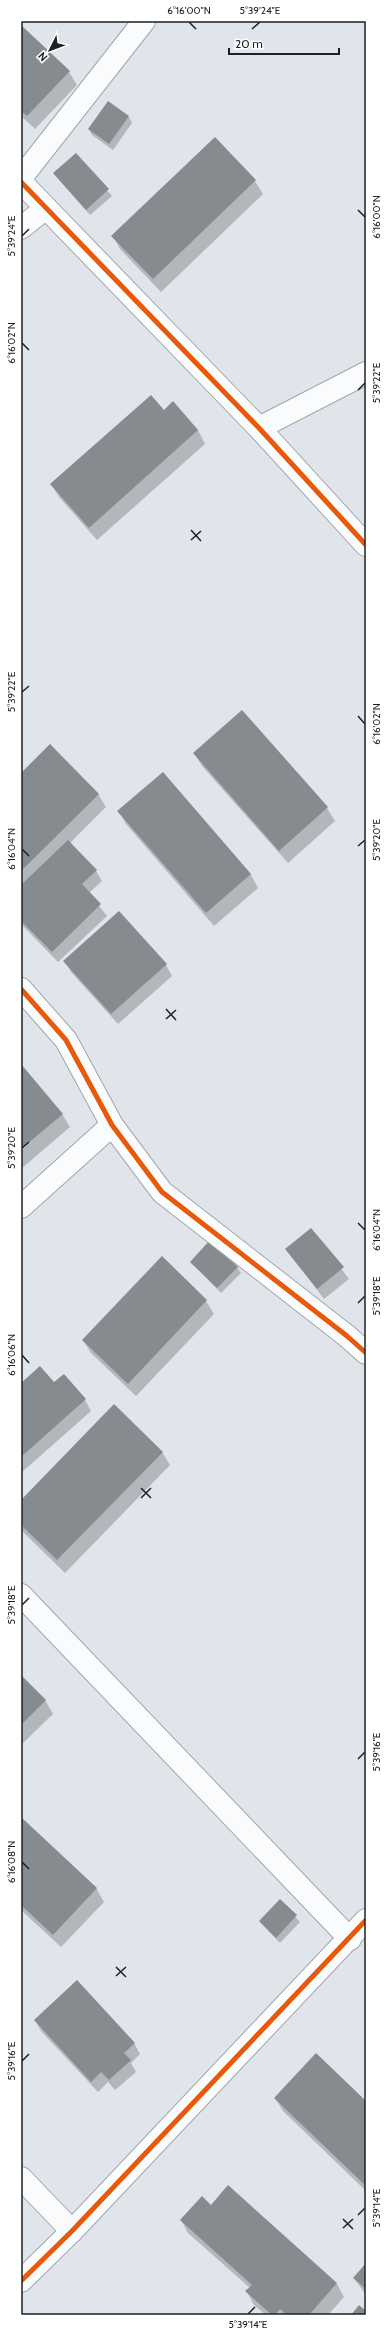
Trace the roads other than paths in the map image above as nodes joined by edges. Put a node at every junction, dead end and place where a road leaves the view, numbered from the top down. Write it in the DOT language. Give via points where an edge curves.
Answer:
graph roads {
  1 [pos="144,21"];
  2 [pos="21,178"];
  3 [pos="21,182"];
  4 [pos="46,208"];
  5 [pos="21,228"];
  6 [pos="366,373"];
  7 [pos="259,428"];
  8 [pos="366,545"];
  9 [pos="21,989"];
  10 [pos="112,1125"];
  11 [pos="21,1206"];
  12 [pos="366,1353"];
  13 [pos="21,1595"];
  14 [pos="366,1920"];
  15 [pos="350,1939"];
  16 [pos="21,2178"];
  17 [pos="72,2231"];
  18 [pos="21,2281"];
  1 -- 2 [label="street"];
  3 -- 4 [label="street"];
  4 -- 5 [label="street"];
  4 -- 7 [label="street"];
  6 -- 7 [label="street"];
  7 -- 8 [label="street"];
  9 -- 10 [label="street" via="66,1040"];
  10 -- 11 [label="street"];
  10 -- 12 [label="street" via="162,1192"];
  13 -- 15 [label="street"];
  14 -- 15 [label="street"];
  15 -- 17 [label="street"];
  16 -- 17 [label="street"];
  17 -- 18 [label="street"];
}
